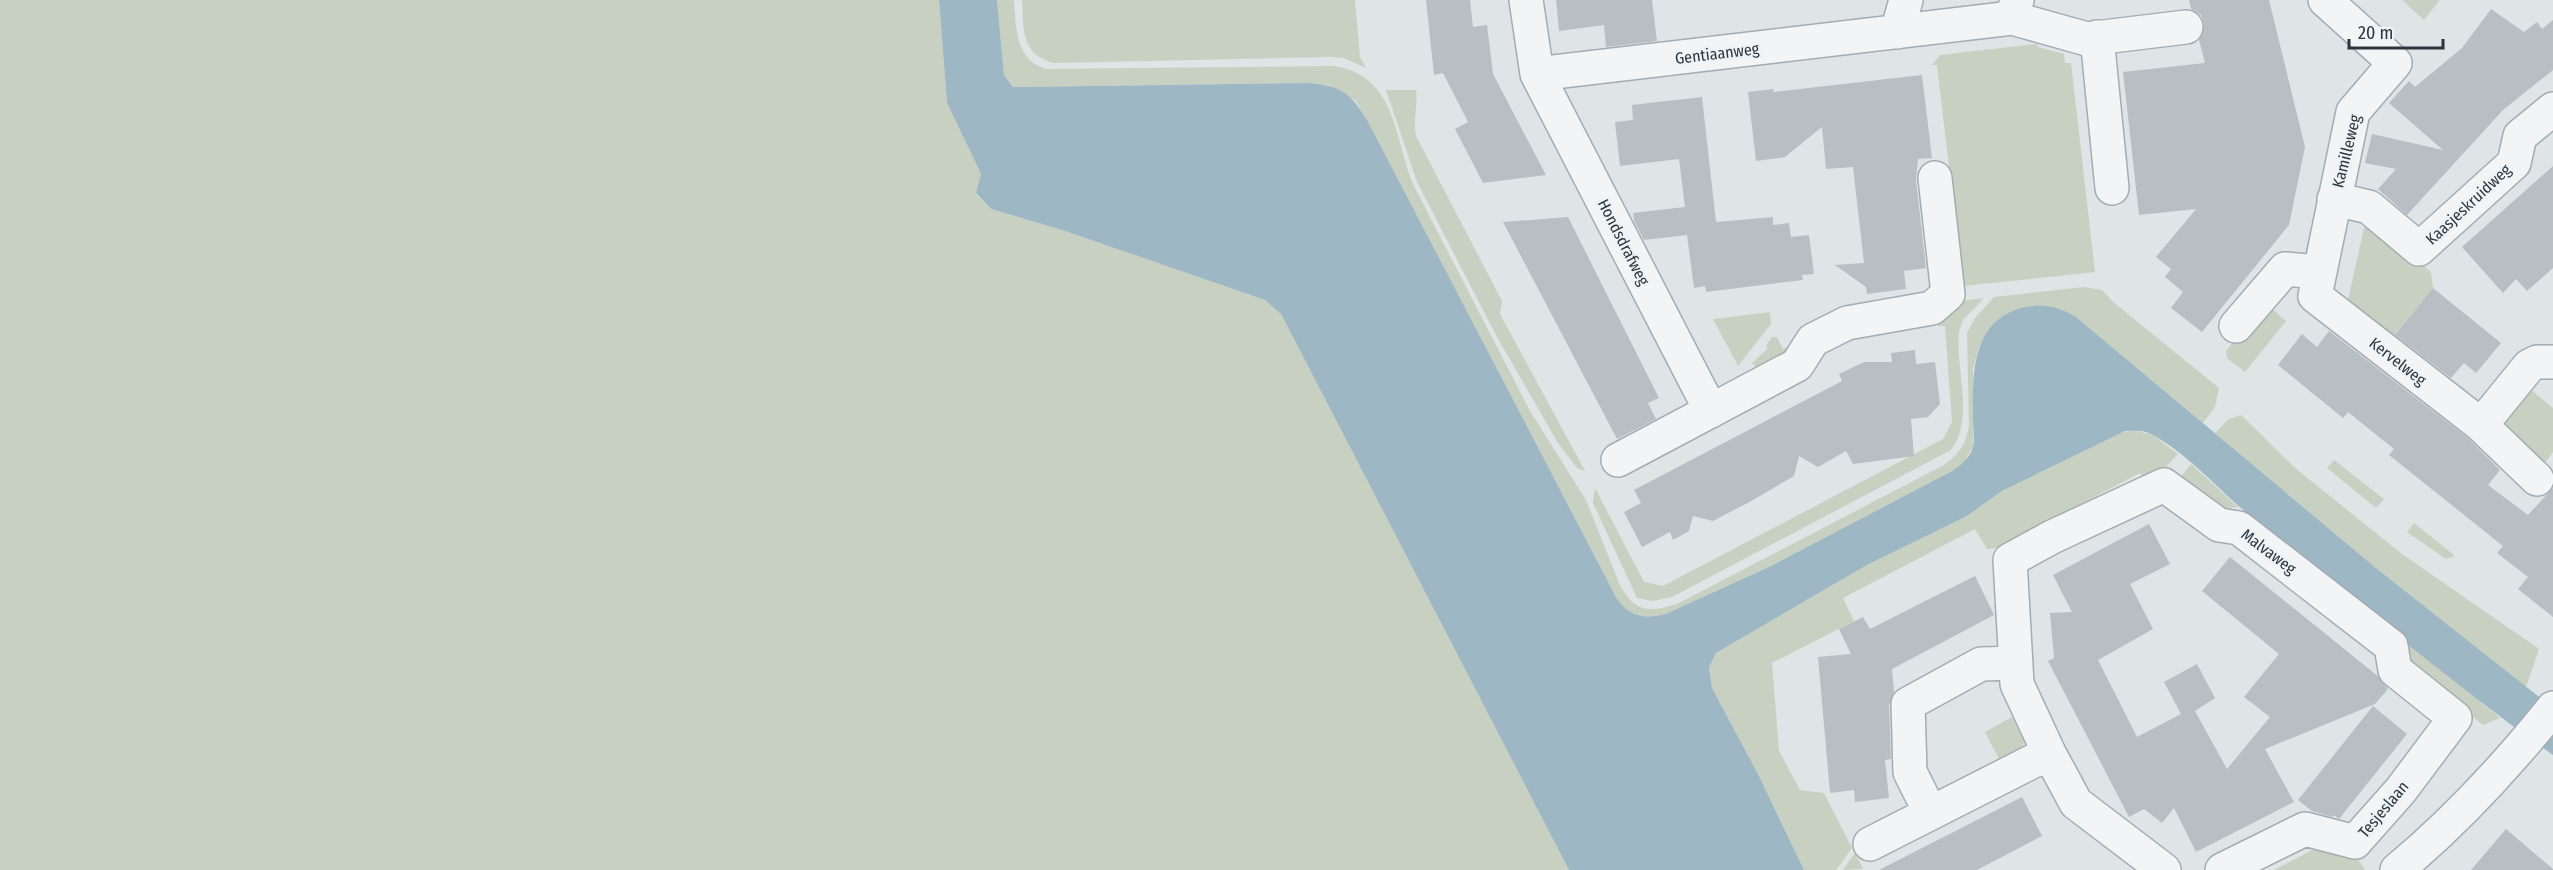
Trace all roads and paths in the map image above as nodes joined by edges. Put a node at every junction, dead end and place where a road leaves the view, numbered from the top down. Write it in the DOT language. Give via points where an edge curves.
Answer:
graph roads {
  1 [pos="1526,0"];
  2 [pos="1905,0"];
  3 [pos="2325,0"];
  4 [pos="2014,9"];
  5 [pos="2186,27"];
  6 [pos="1897,32"];
  7 [pos="2097,37"];
  8 [pos="1537,74"];
  9 [pos="2553,109"];
  10 [pos="1935,178"];
  11 [pos="2112,188"];
  12 [pos="2334,199"];
  13 [pos="2317,284"];
  14 [pos="2236,327"];
  15 [pos="2553,362"];
  16 [pos="1711,411"];
  17 [pos="2481,425"];
  18 [pos="1618,460"];
  19 [pos="2537,479"];
  20 [pos="2016,663"];
  21 [pos="2553,708"];
  22 [pos="2455,718"];
  23 [pos="2049,753"];
  24 [pos="1930,812"];
  25 [pos="1870,844"];
  26 [pos="2164,870"];
  27 [pos="2222,870"];
  28 [pos="2397,870"];
  1 -- 8 [label="street, Hondsdrafweg"];
  2 -- 6 [label="street"];
  3 -- 12 [label="street, Kamilleweg" via="2395,63 2353,112"];
  4 -- 6 [label="street, Gentiaanweg"];
  4 -- 7 [label="street, Gentiaanweg" via="2087,39"];
  5 -- 7 [label="street, Gentiaanweg"];
  6 -- 8 [label="street, Gentiaanweg"];
  7 -- 11 [label="street"];
  8 -- 16 [label="street, Hondsdrafweg"];
  9 -- 12 [label="street, Kaasjeskruidweg" via="2520,136 2514,163 2419,249 2369,207"];
  10 -- 16 [label="street" via="1948,294 1932,308 1840,327 1813,340 1797,365"];
  12 -- 13 [label="street, Kamilleweg"];
  13 -- 14 [label="street" via="2285,269"];
  13 -- 17 [label="street, Kervelweg"];
  15 -- 17 [label="street" via="2529,366"];
  16 -- 18 [label="street"];
  17 -- 19 [label="street, Kervelweg"];
  20 -- 22 [label="street, Malvaweg" via="2010,560 2164,485 2219,525 2239,528 2391,646 2395,670"];
  20 -- 23 [label="street, Malvaweg" via="2017,684"];
  20 -- 24 [label="street" via="1981,664 1908,704 1910,772"];
  21 -- 28 [label="street" via="2512,759 2442,833"];
  22 -- 27 [label="street, Tesjeslaan" via="2401,790 2355,842 2305,829"];
  23 -- 24 [label="street"];
  23 -- 26 [label="street, Malvaweg" via="2076,802"];
  24 -- 25 [label="street"];
}
